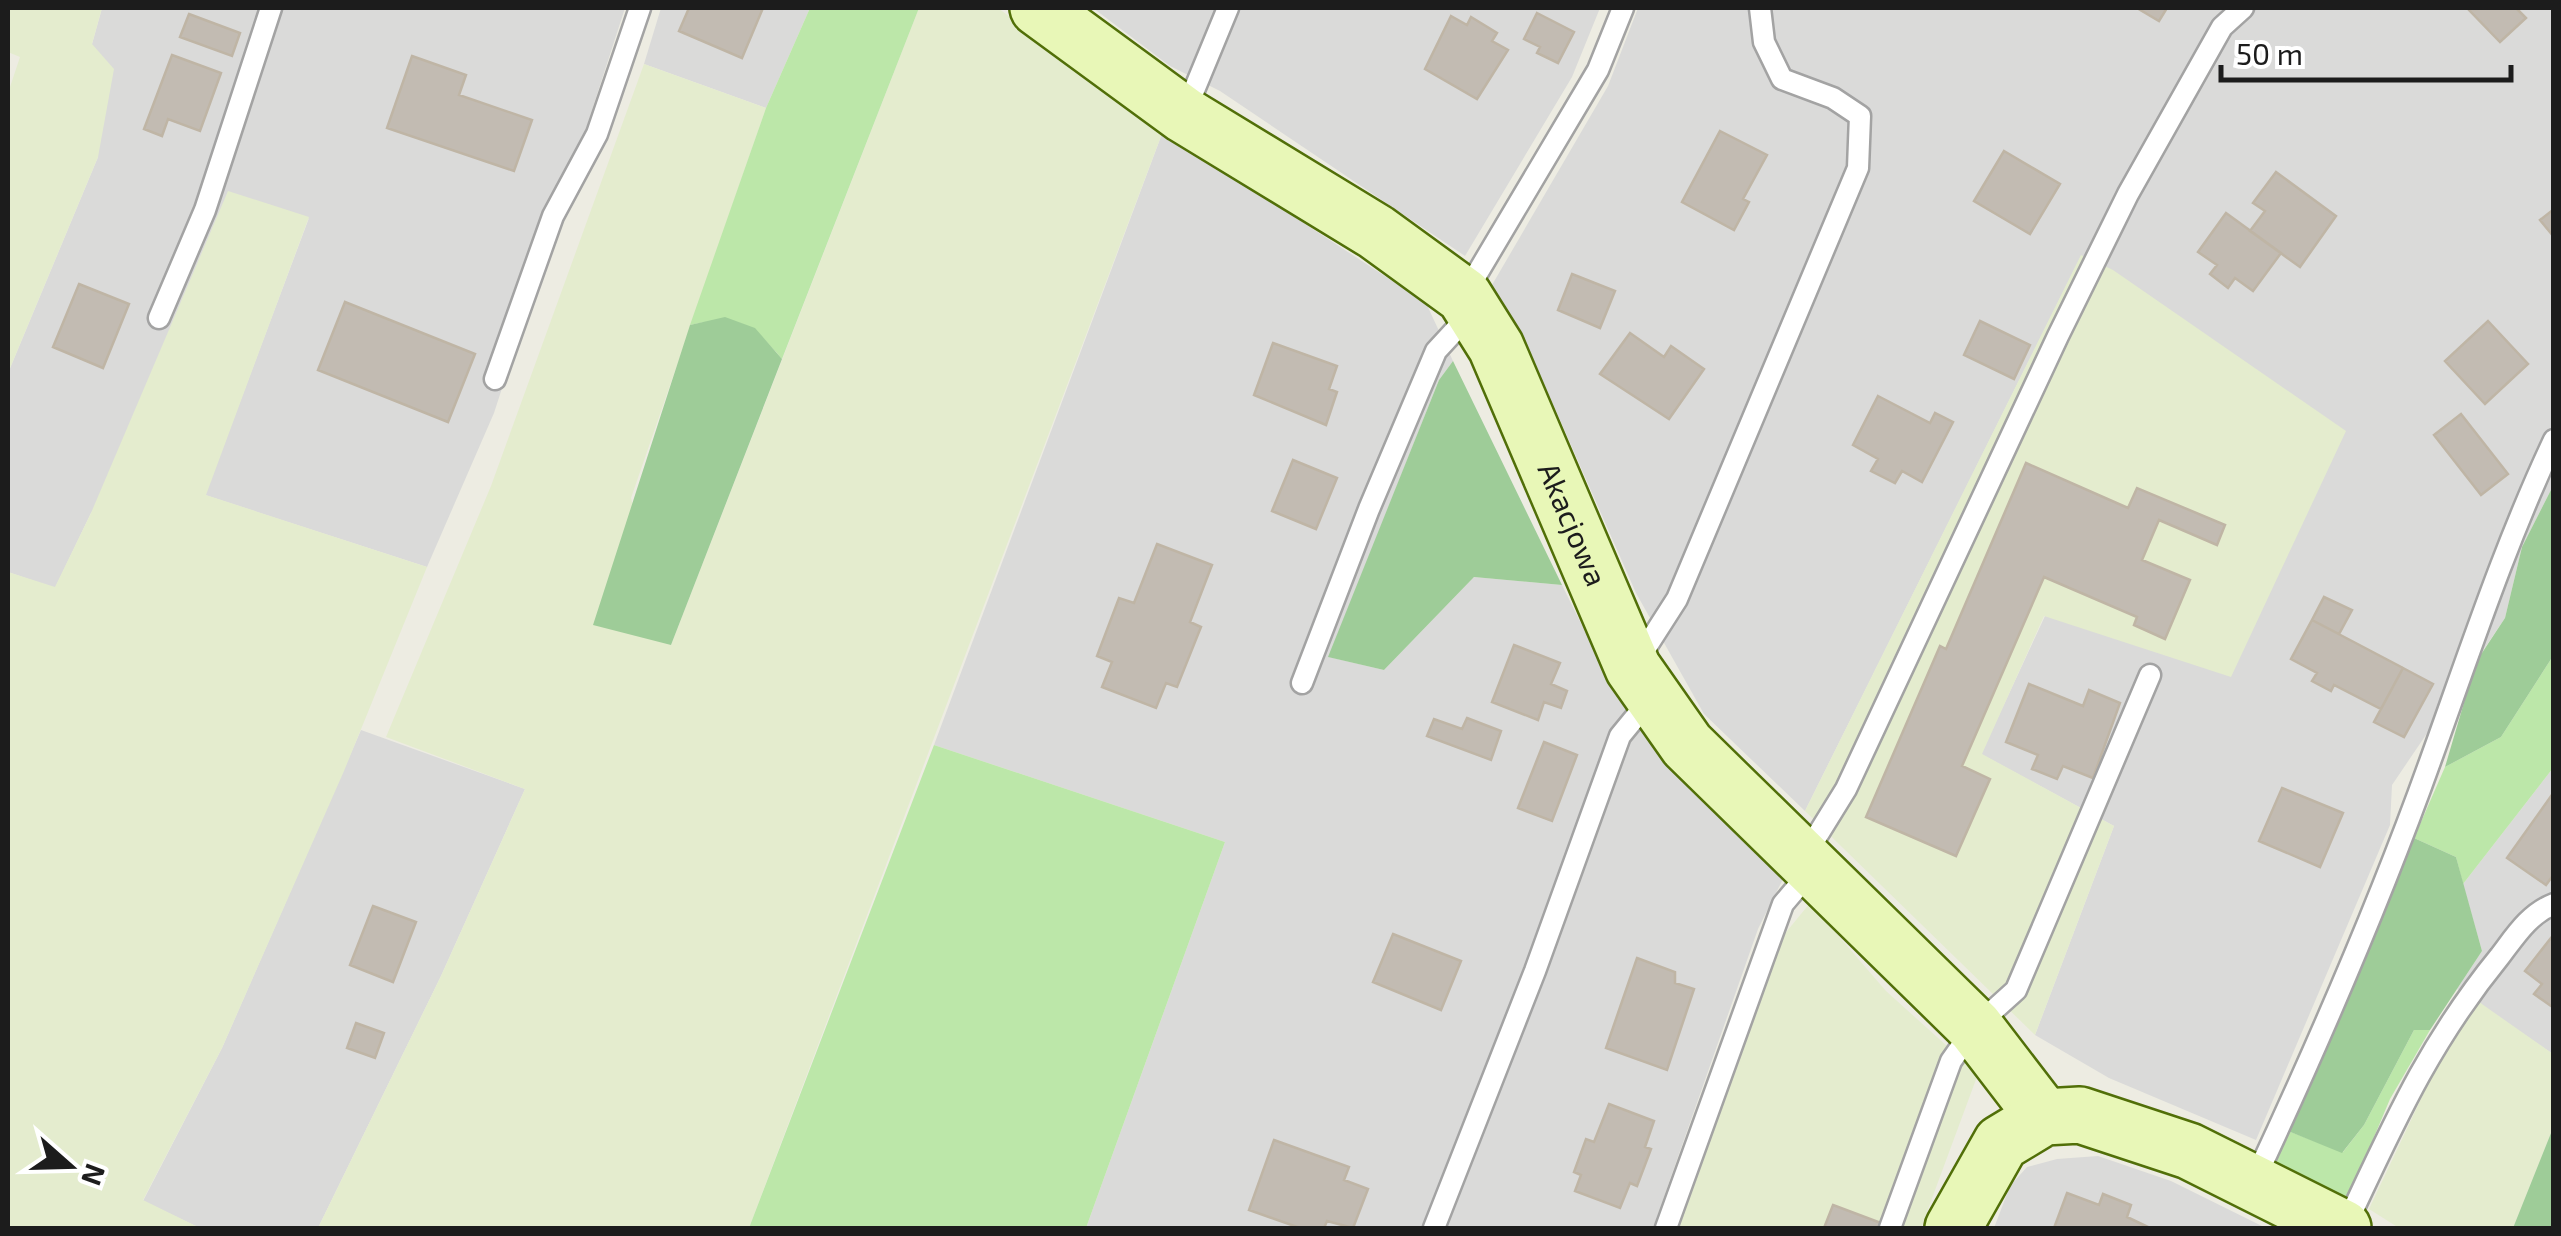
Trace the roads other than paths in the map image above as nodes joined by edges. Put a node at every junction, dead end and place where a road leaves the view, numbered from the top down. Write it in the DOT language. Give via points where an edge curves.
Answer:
graph roads {
  1 [pos="271,8"];
  2 [pos="640,8"];
  3 [pos="1038,8"];
  4 [pos="1228,8"];
  5 [pos="1623,8"];
  6 [pos="1760,8"];
  7 [pos="2242,8"];
  8 [pos="1184,115"];
  9 [pos="1469,304"];
  10 [pos="159,318"];
  11 [pos="495,379"];
  12 [pos="2554,440"];
  13 [pos="2150,674"];
  14 [pos="1643,682"];
  15 [pos="1302,684"];
  16 [pos="1807,865"];
  17 [pos="2554,904"];
  18 [pos="1975,1027"];
  19 [pos="2044,1117"];
  20 [pos="2253,1184"];
  21 [pos="1434,1228"];
  22 [pos="1666,1228"];
  23 [pos="1890,1228"];
  24 [pos="1954,1228"];
  25 [pos="2343,1228"];
  1 -- 10 [label="lane" via="205,210"];
  2 -- 11 [label="lane" via="597,134 553,216"];
  3 -- 8 [label="street, Akacjowa"];
  4 -- 8 [label="lane"];
  5 -- 9 [label="lane" via="1598,70"];
  6 -- 14 [label="lane" via="1764,42 1782,80 1833,98 1860,116 1858,168"];
  7 -- 16 [label="lane" via="2222,26 2128,194"];
  8 -- 9 [label="street, Akacjowa" via="1376,232"];
  9 -- 14 [label="street, Akacjowa" via="1534,429"];
  9 -- 15 [label="lane" via="1436,351"];
  12 -- 20 [label="lane" via="2483,608 2342,983"];
  13 -- 18 [label="lane" via="2016,990"];
  14 -- 16 [label="street, Akacjowa" via="1687,744"];
  14 -- 21 [label="lane"];
  16 -- 18 [label="street, Akacjowa"];
  16 -- 22 [label="lane" via="1783,904"];
  17 -- 25 [label="lane" via="2536,911 2419,1069"];
  18 -- 19 [label="street, Akacjowa"];
  18 -- 23 [label="lane" via="1952,1061"];
  19 -- 20 [label="street" via="2080,1115 2118,1124"];
  19 -- 24 [label="street" via="2001,1143"];
  20 -- 25 [label="street"];
}
